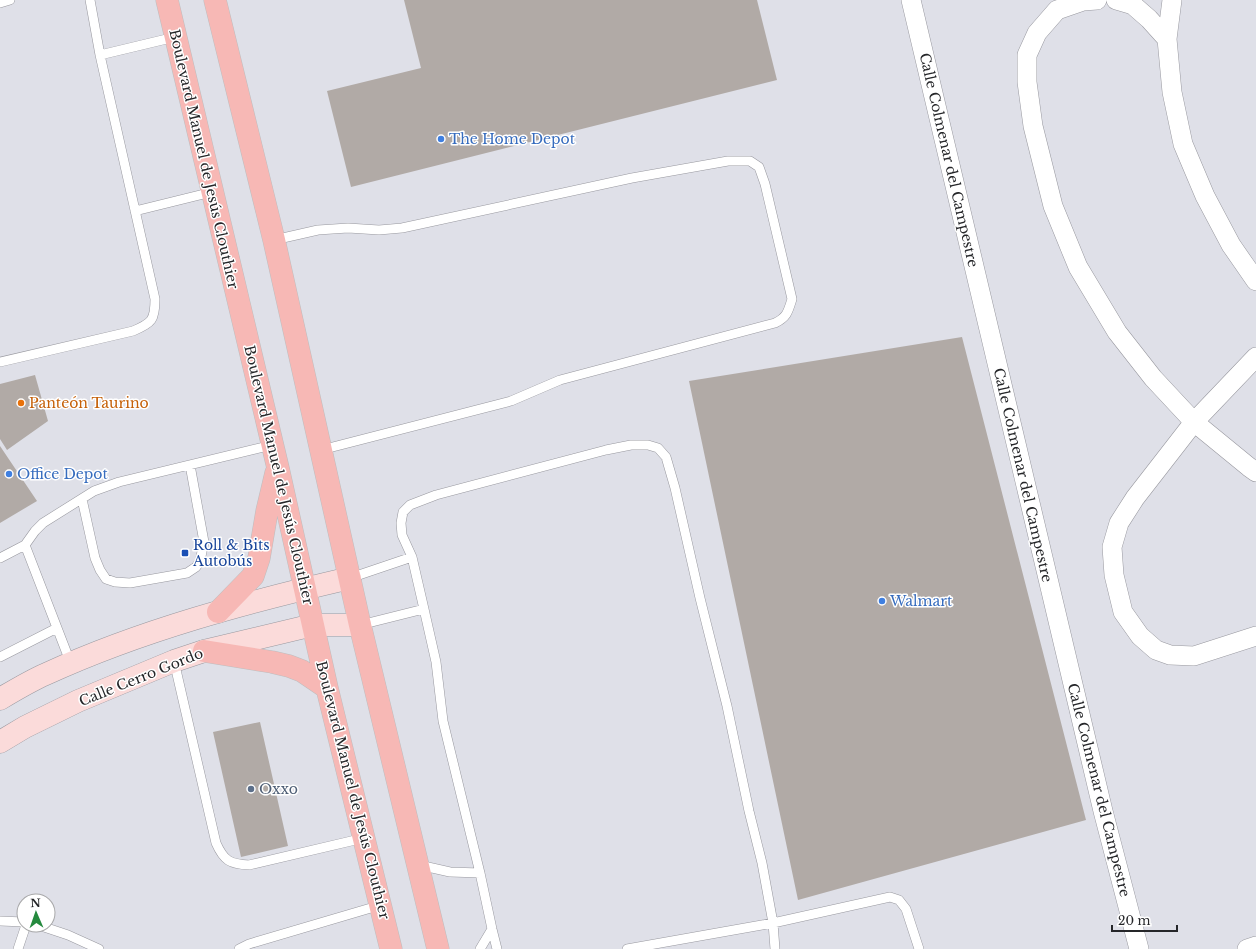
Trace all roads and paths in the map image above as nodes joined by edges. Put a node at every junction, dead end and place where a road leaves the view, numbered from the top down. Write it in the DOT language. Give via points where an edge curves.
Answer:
graph roads {
  1 [pos="10,0"];
  2 [pos="90,0"];
  3 [pos="167,0"];
  4 [pos="215,0"];
  5 [pos="911,0"];
  6 [pos="1097,0"];
  7 [pos="1116,0"];
  8 [pos="1172,0"];
  9 [pos="0,3"];
  10 [pos="175,37"];
  11 [pos="1167,39"];
  12 [pos="100,55"];
  13 [pos="212,192"];
  14 [pos="135,211"];
  15 [pos="274,240"];
  16 [pos="1256,281"];
  17 [pos="1256,357"];
  18 [pos="0,362"];
  19 [pos="1194,422"];
  20 [pos="272,445"];
  21 [pos="320,450"];
  22 [pos="190,465"];
  23 [pos="278,468"];
  24 [pos="1256,472"];
  25 [pos="82,499"];
  26 [pos="25,545"];
  27 [pos="412,557"];
  28 [pos="0,558"];
  29 [pos="350,578"];
  30 [pos="305,588"];
  31 [pos="424,610"];
  32 [pos="218,612"];
  33 [pos="313,625"];
  34 [pos="360,625"];
  35 [pos="57,628"];
  36 [pos="1256,636"];
  37 [pos="204,651"];
  38 [pos="0,658"];
  39 [pos="174,661"];
  40 [pos="71,664"];
  41 [pos="328,688"];
  42 [pos="0,699"];
  43 [pos="0,742"];
  44 [pos="365,838"];
  45 [pos="418,865"];
  46 [pos="480,873"];
  47 [pos="381,905"];
  48 [pos="0,921"];
  49 [pos="16,922"];
  50 [pos="773,923"];
  51 [pos="492,928"];
  52 [pos="56,931"];
  53 [pos="23,933"];
  54 [pos="1256,946"];
  55 [pos="18,949"];
  56 [pos="99,949"];
  57 [pos="239,949"];
  58 [pos="391,949"];
  59 [pos="438,949"];
  60 [pos="480,949"];
  61 [pos="497,949"];
  62 [pos="627,949"];
  63 [pos="775,949"];
  64 [pos="919,949"];
  65 [pos="1139,949"];
  66 [pos="1247,949"];
  1 -- 9 [label="lane"];
  2 -- 12 [label="lane"];
  3 -- 10 [label="main road, Boulevard Manuel de Jesús Clouthier"];
  4 -- 15 [label="main road"];
  5 -- 65 [label="street, Calle Colmenar del Campestre" via="1101,804"];
  6 -- 19 [label="street" via="1083,1 1057,10 1037,33 1027,55 1027,82 1033,126 1053,206 1078,267 1117,332 1153,378"];
  7 -- 11 [label="street" via="1133,5"];
  8 -- 11 [label="street"];
  10 -- 12 [label="lane"];
  10 -- 13 [label="main road, Boulevard Manuel de Jesús Clouthier"];
  11 -- 16 [label="street" via="1172,92 1183,144 1205,196 1231,245"];
  12 -- 14 [label="lane"];
  13 -- 14 [label="lane"];
  13 -- 20 [label="main road, Boulevard Manuel de Jesús Clouthier"];
  14 -- 18 [label="lane" via="155,299 153,318 148,324 133,331"];
  15 -- 21 [label="main road"];
  15 -- 21 [label="lane" via="318,230 402,228 632,178 728,161 745,161 759,167 765,184 792,299 783,319 775,323 560,380 511,401"];
  17 -- 19 [label="street"];
  19 -- 24 [label="street"];
  19 -- 36 [label="street" via="1135,498 1119,523 1112,547 1114,575 1123,612 1140,636 1156,650 1170,655 1194,656"];
  20 -- 22 [label="lane"];
  20 -- 23 [label="main road, Boulevard Manuel de Jesús Clouthier"];
  21 -- 29 [label="main road"];
  22 -- 25 [label="lane" via="119,482 94,491"];
  22 -- 25 [label="lane" via="204,542 200,561 187,573 130,583 106,579 95,558"];
  23 -- 30 [label="main road, Boulevard Manuel de Jesús Clouthier"];
  23 -- 32 [label="main road" via="267,511 260,558 253,576"];
  25 -- 26 [label="lane" via="42,523"];
  26 -- 28 [label="lane"];
  26 -- 35 [label="lane"];
  27 -- 29 [label="lane"];
  27 -- 31 [label="lane"];
  27 -- 50 [label="lane" via="402,535 401,523 403,512 422,499 606,450 631,445 658,448 666,457 675,488 727,706"];
  29 -- 30 [label="main road"];
  29 -- 34 [label="main road"];
  30 -- 32 [label="main road"];
  30 -- 33 [label="main road, Boulevard Manuel de Jesús Clouthier"];
  31 -- 34 [label="lane"];
  31 -- 46 [label="lane" via="436,662 443,722"];
  32 -- 40 [label="main road" via="124,642"];
  33 -- 34 [label="main road, Calle Cerro Gordo"];
  33 -- 37 [label="main road, Calle Cerro Gordo"];
  33 -- 41 [label="main road, Boulevard Manuel de Jesús Clouthier"];
  34 -- 45 [label="main road"];
  35 -- 38 [label="lane"];
  35 -- 40 [label="lane"];
  37 -- 39 [label="main road, Calle Cerro Gordo"];
  37 -- 41 [label="main road" via="289,666 302,671"];
  39 -- 43 [label="main road, Calle Cerro Gordo" via="78,701"];
  39 -- 44 [label="lane" via="216,844 227,860 235,864 249,865"];
  40 -- 42 [label="main road" via="45,674"];
  41 -- 44 [label="main road, Boulevard Manuel de Jesús Clouthier"];
  44 -- 47 [label="main road, Boulevard Manuel de Jesús Clouthier"];
  45 -- 46 [label="lane" via="450,872"];
  45 -- 59 [label="main road"];
  46 -- 51 [label="lane"];
  47 -- 57 [label="lane"];
  47 -- 58 [label="main road, Boulevard Manuel de Jesús Clouthier"];
  48 -- 49 [label="lane"];
  50 -- 62 [label="lane"];
  50 -- 63 [label="lane"];
  50 -- 64 [label="lane" via="890,897 899,900 906,909"];
  51 -- 60 [label="lane"];
  51 -- 61 [label="lane"];
  52 -- 56 [label="lane"];
  53 -- 55 [label="lane"];
  54 -- 66 [label="street"];
}
